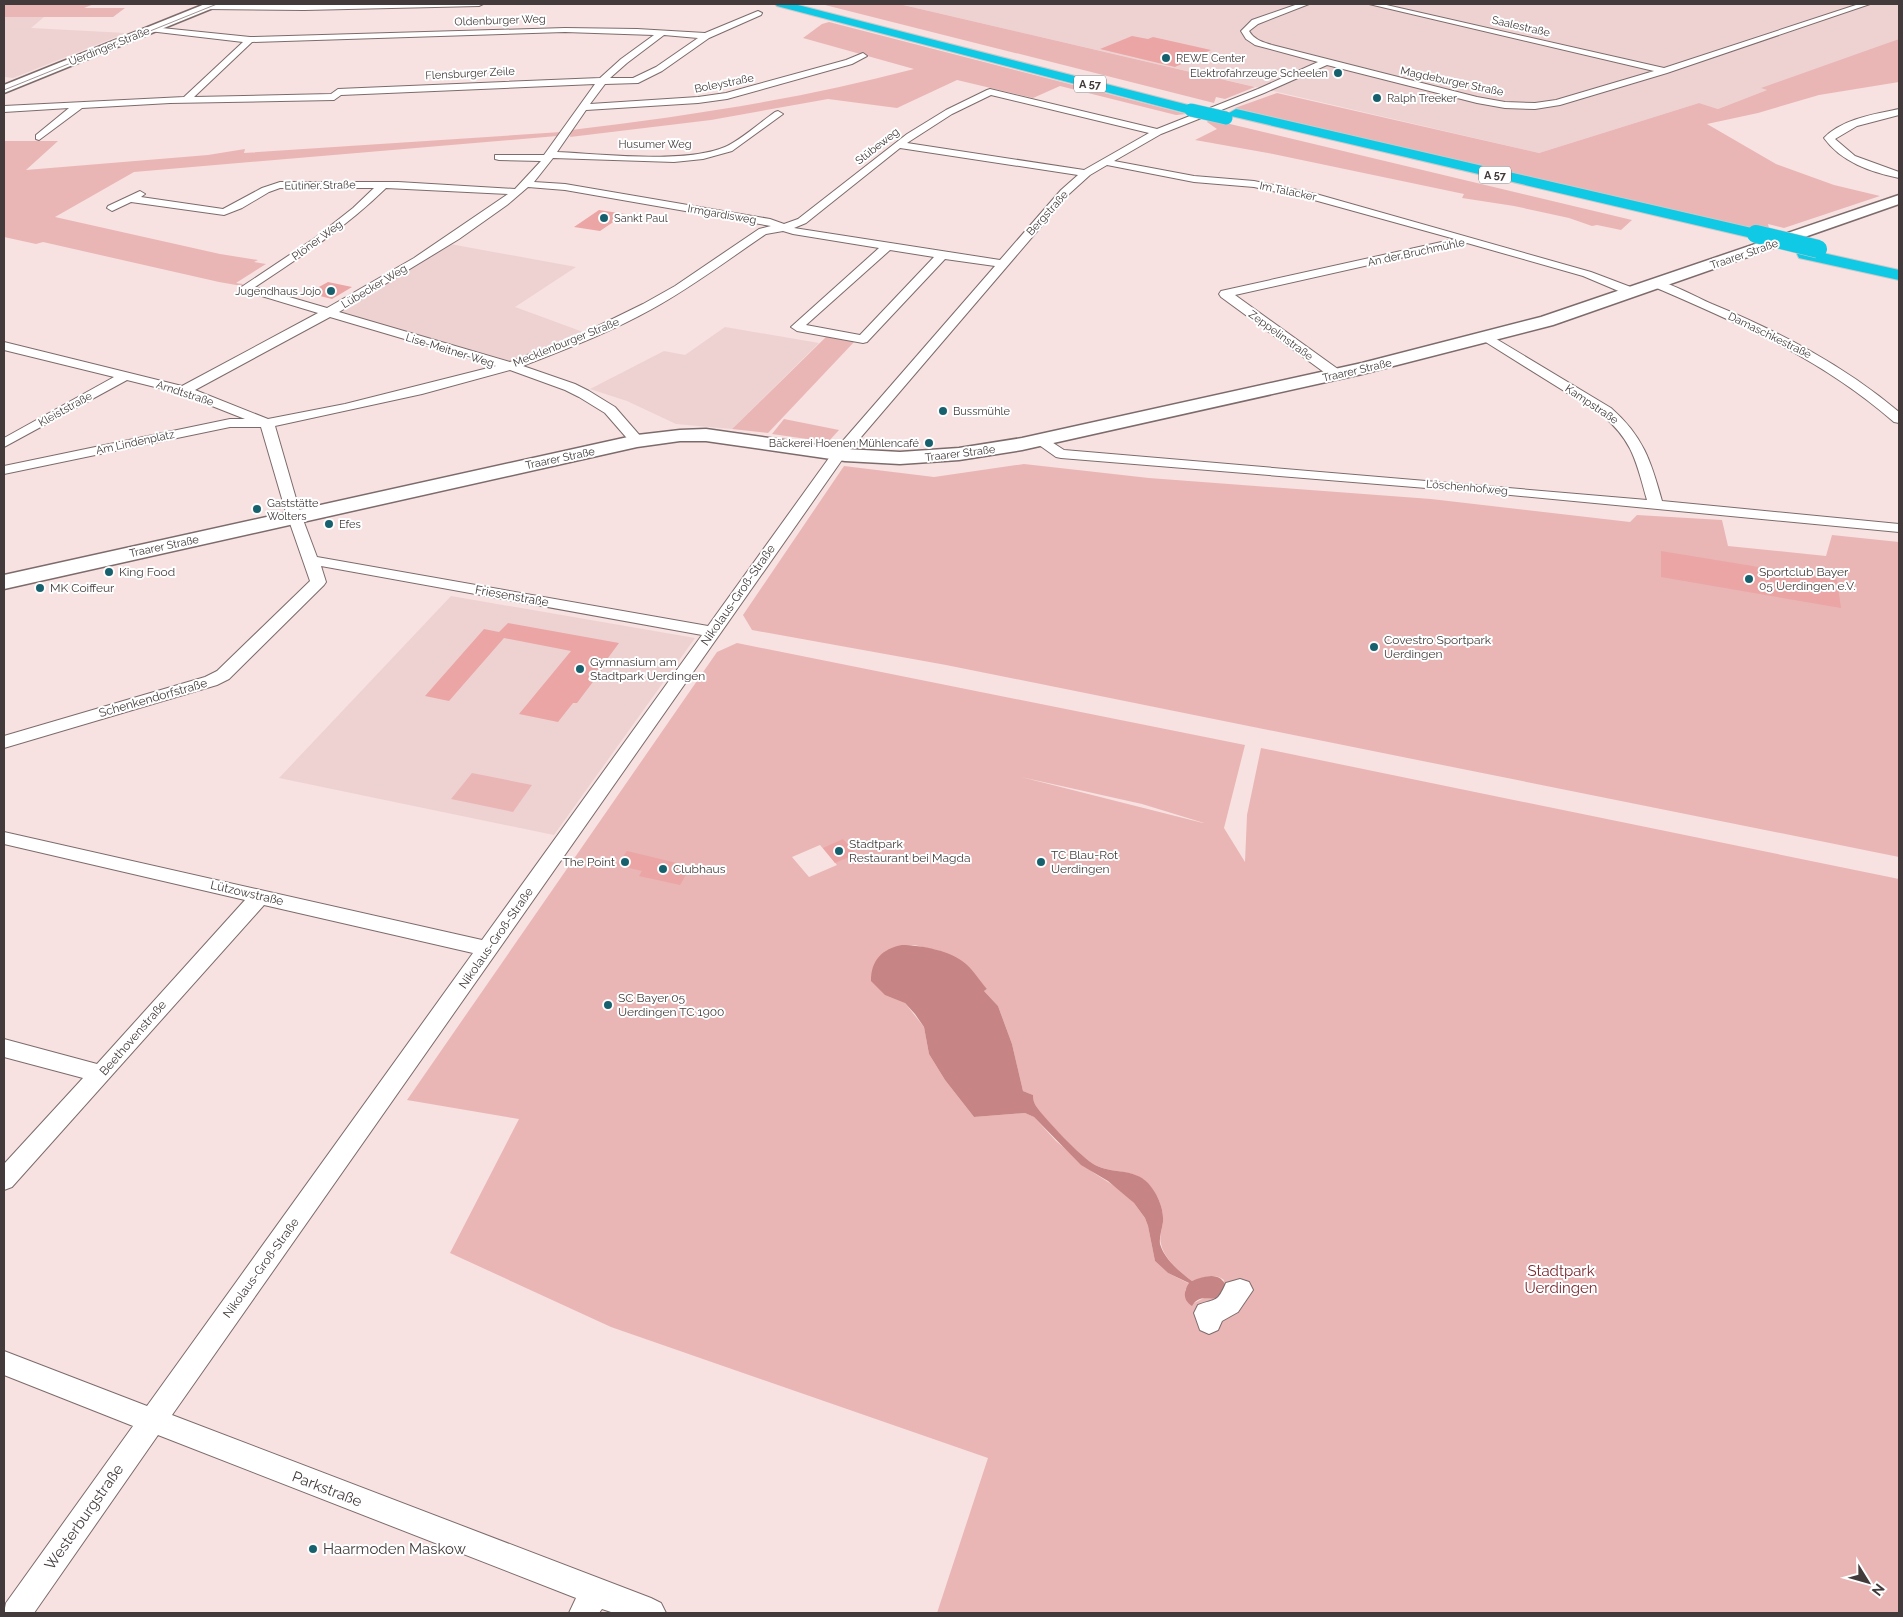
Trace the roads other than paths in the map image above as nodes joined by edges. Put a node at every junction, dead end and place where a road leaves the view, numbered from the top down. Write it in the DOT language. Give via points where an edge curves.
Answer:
graph roads {
  1 [pos="479,4"];
  2 [pos="781,4"];
  3 [pos="806,4"];
  4 [pos="1305,4"];
  5 [pos="1373,4"];
  6 [pos="1866,4"];
  7 [pos="206,7"];
  8 [pos="758,12"];
  9 [pos="152,29"];
  10 [pos="662,33"];
  11 [pos="706,36"];
  12 [pos="246,43"];
  13 [pos="863,56"];
  14 [pos="994,57"];
  15 [pos="1324,62"];
  16 [pos="1664,71"];
  17 [pos="603,81"];
  18 [pos="4,89"];
  19 [pos="189,96"];
  20 [pos="79,105"];
  21 [pos="584,107"];
  22 [pos="4,109"];
  23 [pos="1899,112"];
  24 [pos="778,114"];
  25 [pos="1158,132"];
  26 [pos="39,137"];
  27 [pos="898,145"];
  28 [pos="548,156"];
  29 [pos="499,157"];
  30 [pos="1104,162"];
  31 [pos="1086,172"];
  32 [pos="1899,175"];
  33 [pos="383,185"];
  34 [pos="521,188"];
  35 [pos="143,192"];
  36 [pos="130,199"];
  37 [pos="1897,201"];
  38 [pos="112,208"];
  39 [pos="785,228"];
  40 [pos="1468,240"];
  41 [pos="888,247"];
  42 [pos="1812,252"];
  43 [pos="942,255"];
  44 [pos="1001,264"];
  45 [pos="1899,267"];
  46 [pos="1899,276"];
  47 [pos="1656,284"];
  48 [pos="246,288"];
  49 [pos="1632,292"];
  50 [pos="1225,294"];
  51 [pos="329,312"];
  52 [pos="1488,338"];
  53 [pos="4,346"];
  54 [pos="506,366"];
  55 [pos="127,375"];
  56 [pos="1336,375"];
  57 [pos="184,390"];
  58 [pos="1899,419"];
  59 [pos="267,423"];
  60 [pos="1039,440"];
  61 [pos="637,441"];
  62 [pos="4,442"];
  63 [pos="839,454"];
  64 [pos="4,470"];
  65 [pos="1655,504"];
  66 [pos="295,518"];
  67 [pos="1899,528"];
  68 [pos="311,560"];
  69 [pos="4,582"];
  70 [pos="712,632"];
  71 [pos="4,742"];
  72 [pos="4,838"];
  73 [pos="260,896"];
  74 [pos="489,949"];
  75 [pos="4,1048"];
  76 [pos="102,1074"];
  77 [pos="4,1180"];
  78 [pos="1240,1290"];
  79 [pos="1209,1322"];
  80 [pos="4,1363"];
  81 [pos="151,1421"];
  82 [pos="590,1602"];
  83 [pos="16,1613"];
  84 [pos="652,1613"];
  1 -- 7 [label="street" via="242,11"];
  2 -- 14 [label="highway, A 57" via="958,51"];
  3 -- 14 [label="highway, A 57"];
  4 -- 15 [label="street, Magdeburger Straße" via="1255,22 1245,31 1255,42"];
  5 -- 16 [label="street, Saalestraße"];
  6 -- 16 [label="street, Magdeburger Straße"];
  7 -- 9 [label="street, Uerdinger Straße"];
  8 -- 11 [label="street"];
  9 -- 12 [label="street, Oldenburger Weg"];
  9 -- 18 [label="street, Uerdinger Straße"];
  10 -- 11 [label="street"];
  10 -- 12 [label="street, Oldenburger Weg" via="538,30 338,37 334,43"];
  10 -- 17 [label="street, Lübecker Weg"];
  11 -- 17 [label="street" via="641,80"];
  12 -- 19 [label="street"];
  13 -- 21 [label="street, Boleystraße" via="727,96"];
  14 -- 42 [label="highway, A 57, bridge"];
  15 -- 16 [label="street, Magdeburger Straße" via="1477,100 1521,106 1557,103"];
  15 -- 25 [label="street, Bergstraße"];
  17 -- 19 [label="street, Flensburger Zeile" via="338,92 334,97"];
  17 -- 21 [label="street, Lübecker Weg"];
  19 -- 20 [label="street, Flensburger Zeile"];
  20 -- 22 [label="street, Flensburger Zeile"];
  20 -- 26 [label="street"];
  21 -- 28 [label="street, Lübecker Weg"];
  23 -- 32 [label="street" via="1858,123 1829,138 1845,154"];
  24 -- 28 [label="street, Husumer Weg" via="729,148 703,156 674,159"];
  25 -- 27 [label="street, Stübeweg" via="990,92 949,112"];
  25 -- 30 [label="street, Bergstraße"];
  27 -- 31 [label="street"];
  27 -- 39 [label="street, Stübeweg" via="802,221"];
  28 -- 29 [label="street"];
  28 -- 34 [label="street, Lübecker Weg"];
  30 -- 31 [label="street, Bergstraße"];
  30 -- 40 [label="street, Im Talacker" via="1194,179 1254,184 1316,197"];
  31 -- 44 [label="street, Bergstraße"];
  33 -- 34 [label="street, Eutiner Straße"];
  33 -- 36 [label="street, Eutiner Straße" via="280,185 271,187 234,210 224,212"];
  33 -- 48 [label="street, Plöner Weg" via="337,226"];
  34 -- 39 [label="street, Irmgardisweg" via="583,190 770,222"];
  34 -- 51 [label="street, Lübecker Weg" via="447,242"];
  35 -- 36 [label="street"];
  36 -- 38 [label="street"];
  37 -- 47 [label="street, Traarer Straße"];
  39 -- 41 [label="street, Irmgardisweg"];
  39 -- 54 [label="street, Mecklenburger Straße" via="763,231 679,288 630,316"];
  40 -- 49 [label="street, An der Bruchmühle" via="1587,274"];
  40 -- 50 [label="street, An der Bruchmühle"];
  41 -- 43 [label="street, Irmgardisweg"];
  41 -- 43 [label="street" via="797,327 863,339"];
  42 -- 45 [label="highway, A 57"];
  42 -- 46 [label="highway, A 57"];
  43 -- 44 [label="street, Irmgardisweg"];
  44 -- 63 [label="street, Bergstraße"];
  47 -- 49 [label="street, Traarer Straße"];
  47 -- 58 [label="street, Damaschkestraße" via="1753,325 1808,353 1853,381"];
  48 -- 51 [label="street, Lise-Meitner-Weg"];
  49 -- 52 [label="street, Traarer Straße"];
  50 -- 56 [label="street, Zeppelinstraße"];
  51 -- 54 [label="street, Lise-Meitner-Weg"];
  51 -- 57 [label="street, Lübecker Weg"];
  52 -- 56 [label="street, Traarer Straße"];
  52 -- 65 [label="street, Kampstraße" via="1620,422 1640,451"];
  53 -- 55 [label="street, Arndtstraße"];
  54 -- 59 [label="street, Mecklenburger Straße" via="422,390"];
  54 -- 61 [label="street, Lise-Meitner-Weg" via="584,394 610,410"];
  55 -- 57 [label="street, Arndtstraße"];
  55 -- 62 [label="street, Kleiststraße"];
  56 -- 60 [label="street, Traarer Straße"];
  57 -- 59 [label="street, Arndtstraße"];
  59 -- 64 [label="street, Am Lindenplatz" via="230,423"];
  59 -- 66 [label="street"];
  60 -- 63 [label="street, Traarer Straße" via="926,458"];
  60 -- 65 [label="street, Löschenhofweg" via="1061,454"];
  61 -- 63 [label="street, Traarer Straße" via="675,435 706,435"];
  61 -- 66 [label="street, Traarer Straße"];
  63 -- 70 [label="street, Nikolaus-Groß-Straße"];
  65 -- 67 [label="street, Löschenhofweg"];
  66 -- 68 [label="street, Schenkendorfstraße"];
  66 -- 69 [label="street, Traarer Straße"];
  68 -- 70 [label="street, Friesenstraße"];
  68 -- 71 [label="street, Schenkendorfstraße" via="318,582 212,682"];
  70 -- 74 [label="street, Nikolaus-Groß-Straße"];
  72 -- 73 [label="street, Lützowstraße"];
  73 -- 74 [label="street, Lützowstraße"];
  73 -- 76 [label="street, Beethovenstraße"];
  74 -- 81 [label="street, Nikolaus-Groß-Straße"];
  75 -- 76 [label="street"];
  76 -- 77 [label="street, Beethovenstraße"];
  78 -- 79 [label="street" via="1235,1291 1233,1301 1226,1308 1207,1313"];
  80 -- 81 [label="street, Parkstraße"];
  81 -- 82 [label="street, Parkstraße"];
  81 -- 83 [label="street, Westerburgstraße"];
  82 -- 84 [label="street, Parkstraße"];
}
